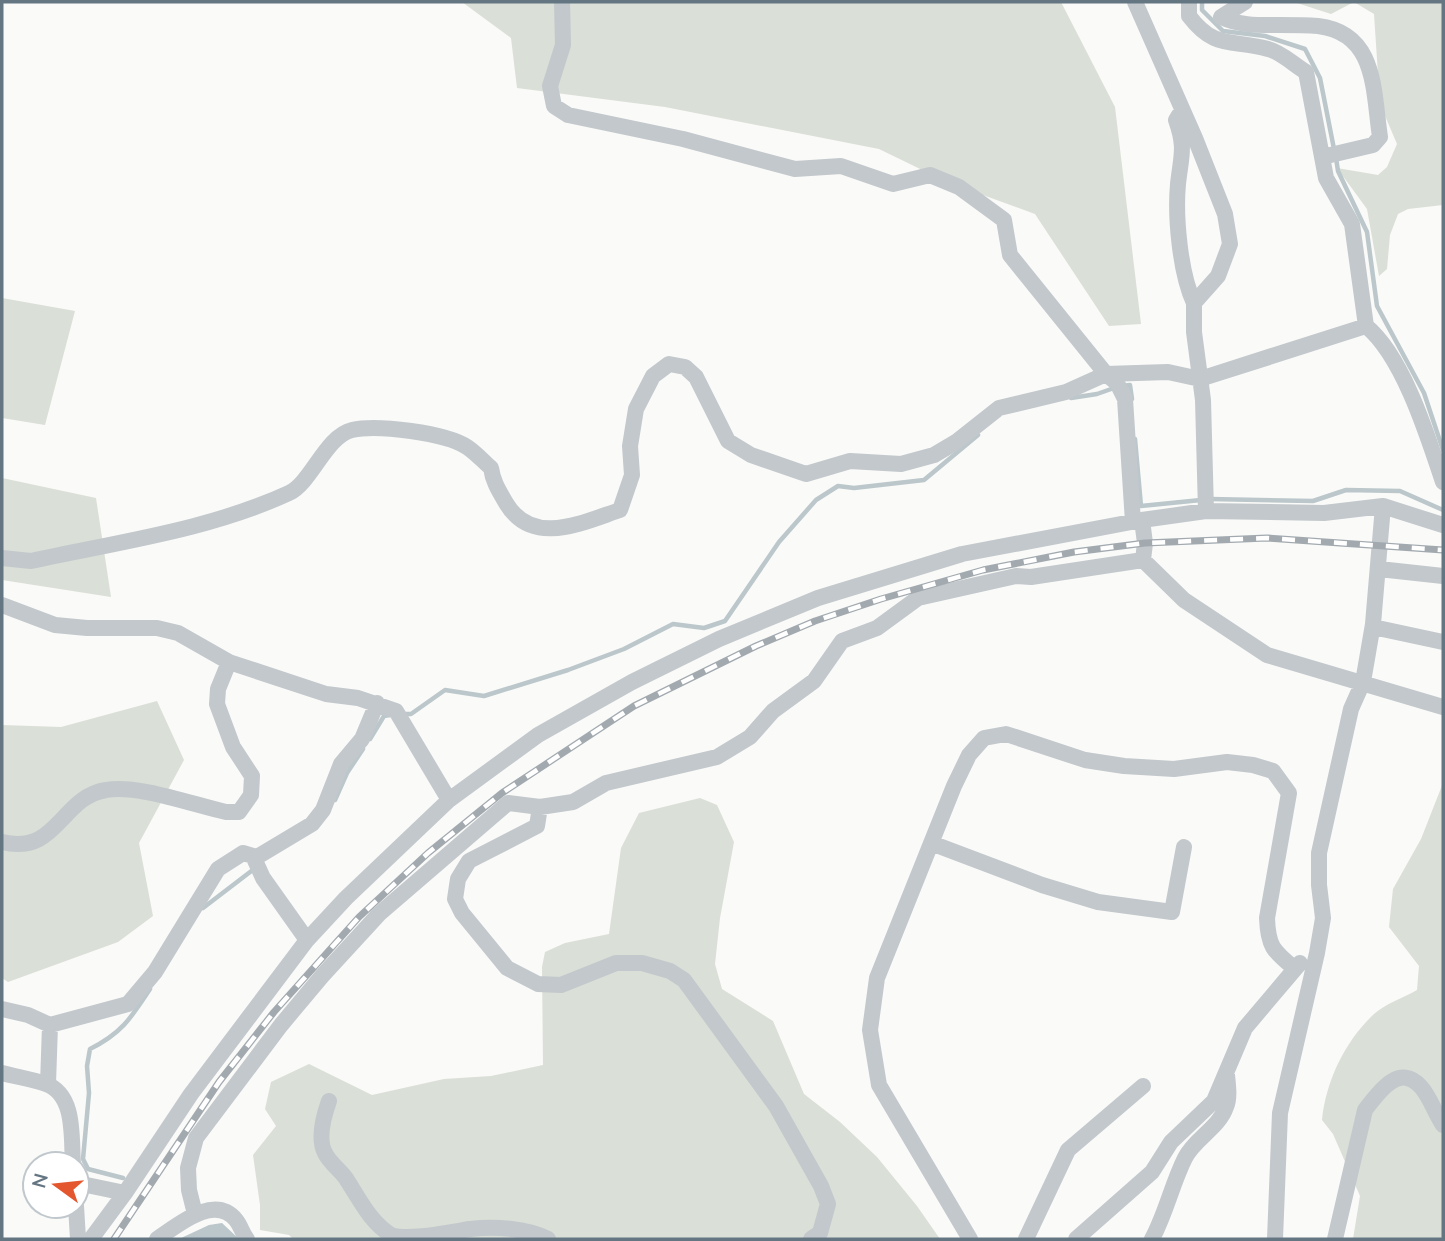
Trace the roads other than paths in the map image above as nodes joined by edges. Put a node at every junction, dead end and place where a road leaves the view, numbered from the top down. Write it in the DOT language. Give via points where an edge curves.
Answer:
graph roads {
  1 [pos="562,2"];
  2 [pos="1189,2"];
  3 [pos="1245,2"];
  4 [pos="1141,4"];
  5 [pos="1183,110"];
  6 [pos="1322,157"];
  7 [pos="1194,303"];
  8 [pos="1366,326"];
  9 [pos="1106,374"];
  10 [pos="1200,379"];
  11 [pos="1442,473"];
  12 [pos="1383,506"];
  13 [pos="1206,512"];
  14 [pos="1138,521"];
  15 [pos="1443,525"];
  16 [pos="2,558"];
  17 [pos="1143,560"];
  18 [pos="1379,569"];
  19 [pos="1443,576"];
  20 [pos="2,605"];
  21 [pos="1373,628"];
  22 [pos="1443,642"];
  23 [pos="229,662"];
  24 [pos="1363,682"];
  25 [pos="377,703"];
  26 [pos="1443,707"];
  27 [pos="449,800"];
  28 [pos="540,807"];
  29 [pos="2,842"];
  30 [pos="931,843"];
  31 [pos="1184,846"];
  32 [pos="253,856"];
  33 [pos="307,940"];
  34 [pos="1317,953"];
  35 [pos="1294,968"];
  36 [pos="2,1009"];
  37 [pos="50,1025"];
  38 [pos="1226,1069"];
  39 [pos="2,1073"];
  40 [pos="48,1084"];
  41 [pos="1143,1086"];
  42 [pos="329,1101"];
  43 [pos="1443,1125"];
  44 [pos="72,1150"];
  45 [pos="91,1186"];
  46 [pos="125,1193"];
  47 [pos="195,1214"];
  48 [pos="77,1220"];
  49 [pos="78,1239"];
  50 [pos="91,1239"];
  51 [pos="157,1239"];
  52 [pos="247,1239"];
  53 [pos="548,1239"];
  54 [pos="811,1239"];
  55 [pos="970,1239"];
  56 [pos="1026,1239"];
  57 [pos="1076,1239"];
  58 [pos="1152,1239"];
  59 [pos="1275,1239"];
  60 [pos="1335,1239"];
  1 -- 9 [label="street" via="563,45 550,86 554,106 568,115 796,169 841,166 893,184 930,175 959,187 1004,220 1010,255"];
  2 -- 6 [label="street" via="1189,16 1201,32 1218,41 1270,49 1306,72"];
  3 -- 6 [label="street" via="1221,17 1236,24 1319,26 1342,32 1359,46 1370,66 1380,137 1373,145"];
  4 -- 5 [label="street"];
  5 -- 7 [label="street" via="1176,120 1183,139 1178,186 1180,252"];
  5 -- 7 [label="street" via="1225,214 1230,244 1218,276"];
  6 -- 8 [label="street" via="1326,178 1352,223"];
  7 -- 10 [label="street"];
  8 -- 10 [label="street"];
  8 -- 11 [label="street" via="1396,364"];
  9 -- 10 [label="street" via="1168,372"];
  9 -- 14 [label="street" via="1125,399"];
  9 -- 16 [label="street" via="1066,392 999,408 934,455 901,464 850,461 806,474 751,455 727,441 696,377 669,364 653,376 636,409 630,446 632,475 620,510 577,525 538,530 514,516 493,481 491,468 466,447 446,438 372,426 348,430 293,492 234,515 31,561"];
  10 -- 13 [label="street"];
  12 -- 13 [label="street" via="1324,513"];
  12 -- 15 [label="street"];
  12 -- 18 [label="street"];
  13 -- 14 [label="street"];
  14 -- 17 [label="street" via="1145,543"];
  14 -- 27 [label="street" via="962,554 818,598 632,682 538,736"];
  17 -- 24 [label="street" via="1184,600 1267,655"];
  17 -- 28 [label="street" via="1016,576 918,598 877,628 842,640 814,681 773,711 750,737 717,757 606,783 573,802"];
  18 -- 19 [label="street"];
  18 -- 21 [label="street"];
  20 -- 23 [label="street" via="55,625 157,628 178,633"];
  21 -- 22 [label="street"];
  21 -- 24 [label="street"];
  23 -- 25 [label="street" via="326,694"];
  23 -- 29 [label="street" via="217,704 233,747 252,776 251,795 239,812 123,789 103,790 83,800 38,842"];
  24 -- 26 [label="street"];
  24 -- 34 [label="street" via="1351,709 1319,853 1323,918"];
  25 -- 27 [label="street" via="396,711"];
  25 -- 32 [label="street" via="312,824"];
  27 -- 33 [label="street"];
  28 -- 47 [label="street" via="508,803 379,914 322,976 196,1138 188,1168"];
  28 -- 54 [label="street" via="537,826 469,861 458,878 455,899 462,913 507,968 538,984 561,985 616,963 642,963 684,980 776,1106 821,1186 828,1204 820,1233"];
  30 -- 31 [label="street" via="1098,902 1172,912"];
  30 -- 35 [label="street" via="969,755 984,738 1006,734 1085,760 1124,766 1174,768 1227,762 1273,771 1289,793 1267,918 1268,937 1274,952"];
  30 -- 55 [label="street" via="877,978 870,1030 879,1084"];
  32 -- 33 [label="street"];
  32 -- 37 [label="street" via="243,853 218,869 155,972 128,1004"];
  33 -- 46 [label="street" via="191,1094"];
  34 -- 35 [label="street"];
  34 -- 59 [label="street" via="1280,1113"];
  35 -- 38 [label="street" via="1245,1028"];
  36 -- 37 [label="street"];
  37 -- 40 [label="street"];
  38 -- 57 [label="street" via="1214,1101 1171,1142 1152,1172"];
  38 -- 58 [label="street" via="1227,1106 1185,1157"];
  39 -- 40 [label="street"];
  40 -- 44 [label="street" via="62,1096 68,1110"];
  41 -- 56 [label="street" via="1068,1150"];
  42 -- 53 [label="street" via="322,1127 324,1152 372,1219 394,1236 505,1229"];
  43 -- 60 [label="street" via="1421,1087 1408,1077 1394,1078 1378,1093 1365,1110"];
  45 -- 46 [label="street"];
  46 -- 50 [label="street"];
  47 -- 51 [label="street"];
  47 -- 52 [label="street" via="226,1212 237,1220"];
  48 -- 49 [label="street"];
}
